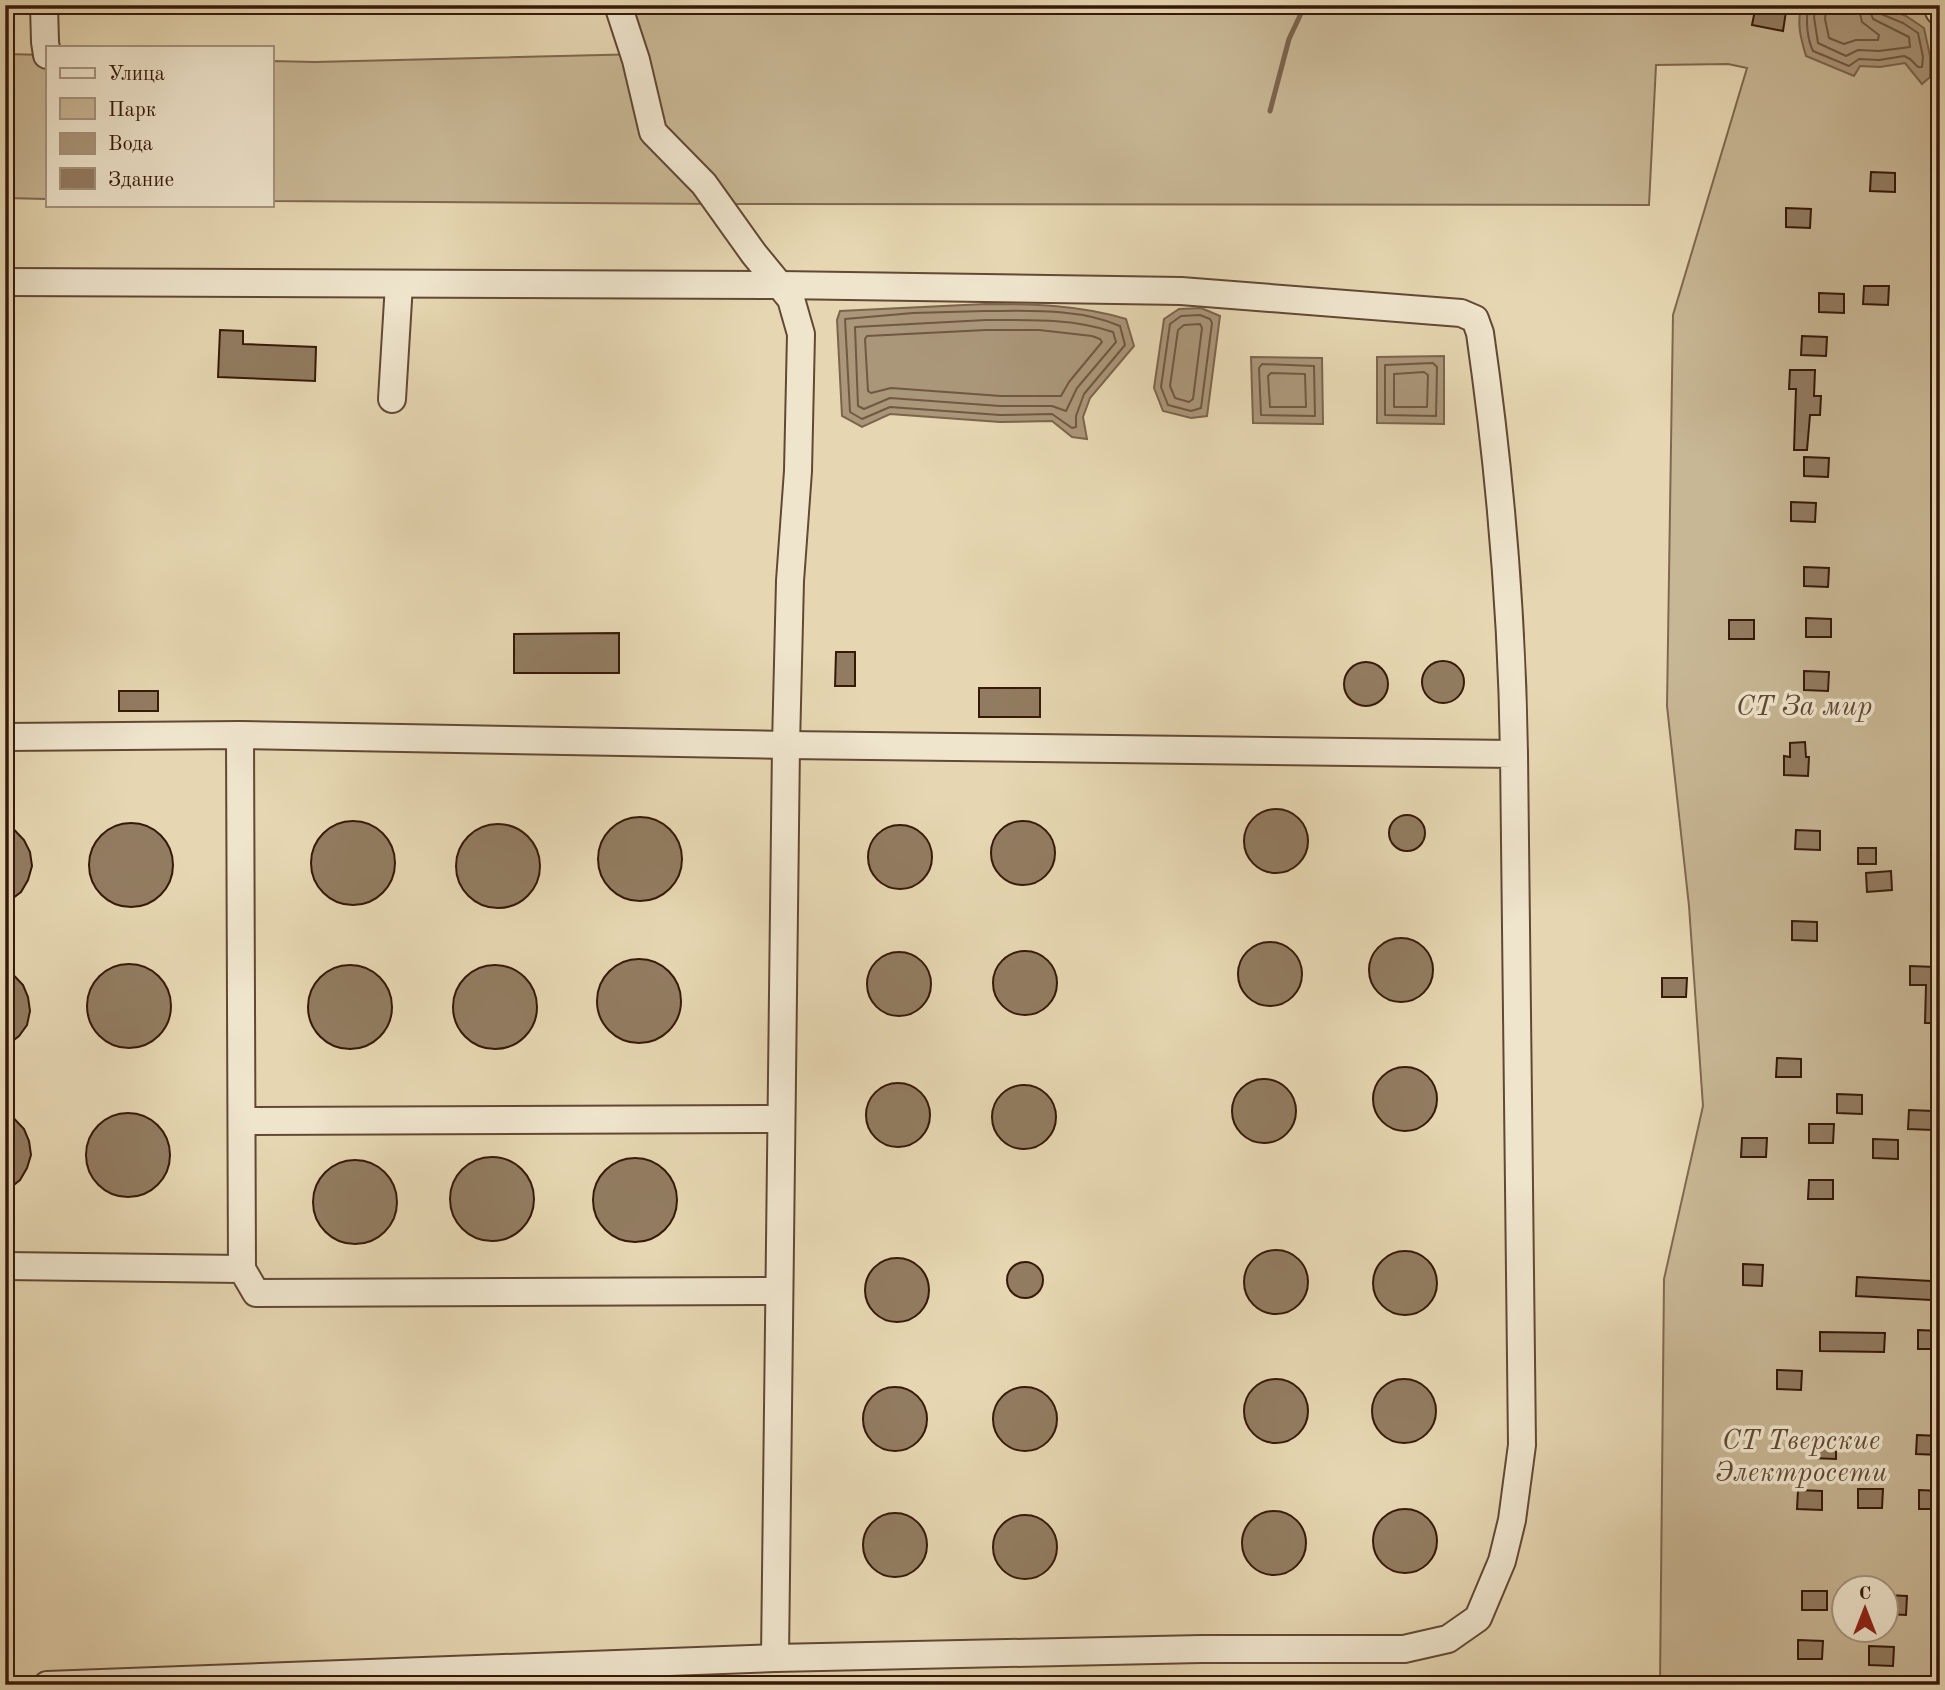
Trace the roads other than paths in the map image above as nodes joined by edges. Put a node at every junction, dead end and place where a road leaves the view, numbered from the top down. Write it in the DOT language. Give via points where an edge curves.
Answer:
graph roads {
  1 [pos="44,5"];
  2 [pos="618,5"];
  3 [pos="1940,5"];
  4 [pos="1939,11"];
  5 [pos="46,46"];
  6 [pos="5,282"];
  7 [pos="399,284"];
  8 [pos="780,285"];
  9 [pos="392,398"];
  10 [pos="240,735"];
  11 [pos="5,737"];
  12 [pos="786,746"];
  13 [pos="1514,754"];
  14 [pos="781,1119"];
  15 [pos="242,1121"];
  16 [pos="5,1266"];
  17 [pos="242,1269"];
  18 [pos="779,1292"];
  19 [pos="775,1658"];
  20 [pos="47,1685"];
  1 -- 5 [label="street"];
  2 -- 8 [label="street" via="653,132 704,184"];
  3 -- 4 [label="street"];
  6 -- 7 [label="street"];
  7 -- 8 [label="street"];
  7 -- 9 [label="street"];
  8 -- 12 [label="street" via="802,334"];
  8 -- 13 [label="street" via="1181,291 1461,313 1475,319 1495,440"];
  10 -- 11 [label="street"];
  10 -- 12 [label="street"];
  10 -- 15 [label="street"];
  12 -- 13 [label="street"];
  12 -- 14 [label="street"];
  13 -- 19 [label="street" via="1522,1444 1502,1561 1478,1618 1448,1639 1404,1649"];
  14 -- 15 [label="street"];
  14 -- 18 [label="street"];
  15 -- 17 [label="street"];
  16 -- 17 [label="street"];
  17 -- 18 [label="street" via="256,1293"];
  18 -- 19 [label="street"];
  19 -- 20 [label="street"];
}
